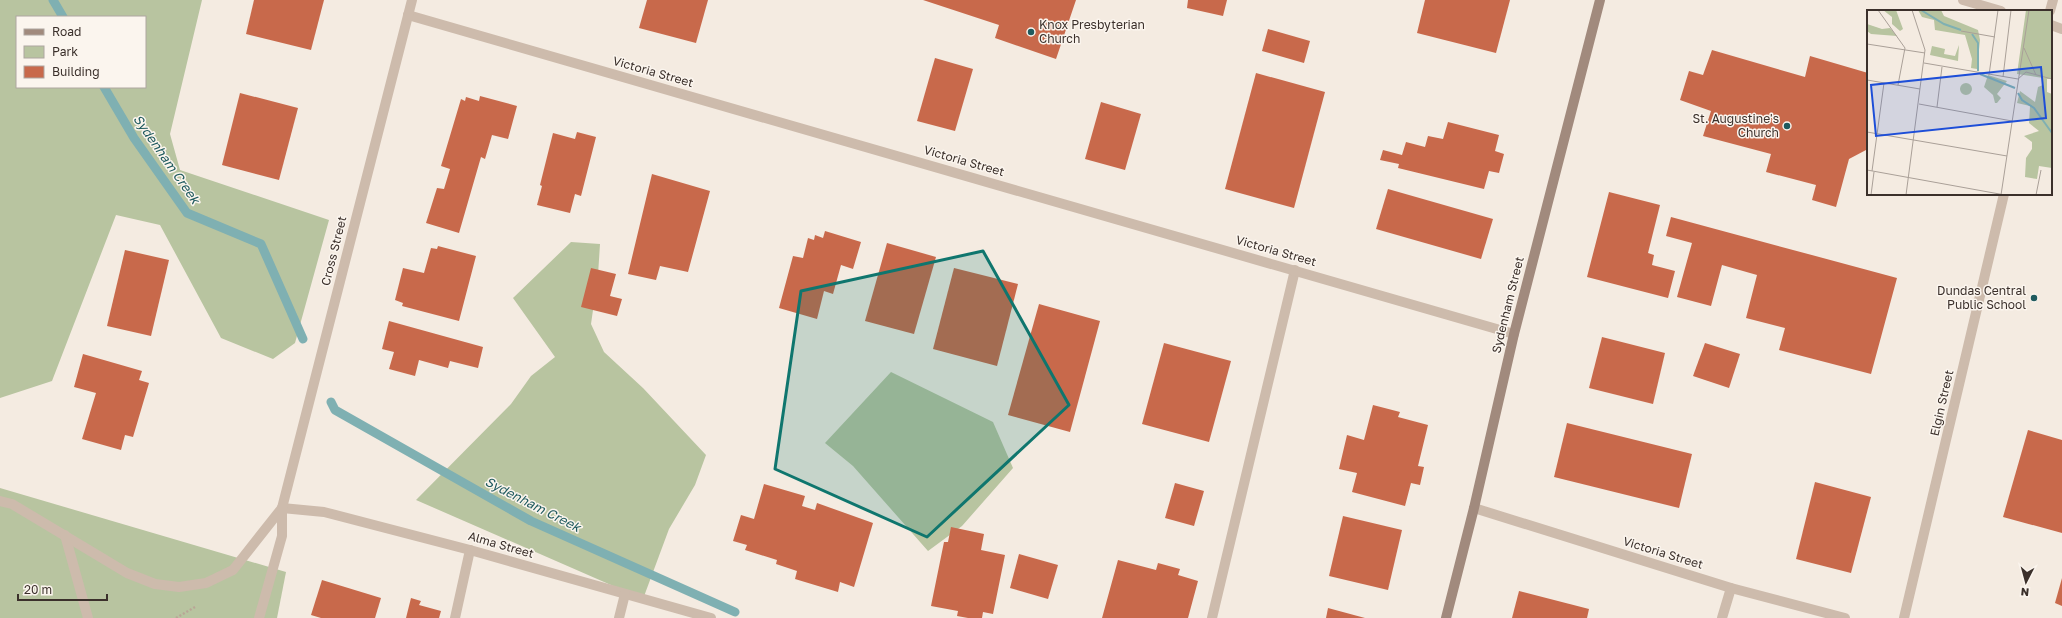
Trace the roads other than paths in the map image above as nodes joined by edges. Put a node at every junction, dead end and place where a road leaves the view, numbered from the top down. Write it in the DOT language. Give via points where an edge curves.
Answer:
graph roads {
  1 [pos="412,0"];
  2 [pos="1600,0"];
  3 [pos="1964,0"];
  4 [pos="2053,0"];
  5 [pos="1998,10"];
  6 [pos="2050,10"];
  7 [pos="408,15"];
  8 [pos="2052,25"];
  9 [pos="2062,29"];
  10 [pos="2004,195"];
  11 [pos="1295,270"];
  12 [pos="1514,334"];
  13 [pos="0,501"];
  14 [pos="282,508"];
  15 [pos="1474,508"];
  16 [pos="65,535"];
  17 [pos="470,550"];
  18 [pos="1731,588"];
  19 [pos="625,594"];
  20 [pos="88,618"];
  21 [pos="259,618"];
  22 [pos="455,618"];
  23 [pos="619,618"];
  24 [pos="711,618"];
  25 [pos="1212,618"];
  26 [pos="1446,618"];
  27 [pos="1722,618"];
  28 [pos="1845,618"];
  29 [pos="1904,618"];
  1 -- 7 [label="street, Cross Street"];
  2 -- 12 [label="main road, Sydenham Street"];
  3 -- 5 [label="street"];
  4 -- 6 [label="street"];
  7 -- 11 [label="street, Victoria Street"];
  7 -- 14 [label="street, Cross Street"];
  8 -- 9 [label="street"];
  10 -- 29 [label="street, Elgin Street"];
  11 -- 12 [label="street, Victoria Street"];
  11 -- 25 [label="street"];
  12 -- 15 [label="main road, Sydenham Street"];
  13 -- 16 [label="street" via="12,504"];
  14 -- 16 [label="street" via="233,570 206,583 179,587 155,584 127,573"];
  14 -- 17 [label="street, Alma Street" via="324,512"];
  14 -- 21 [label="street" via="282,536"];
  15 -- 18 [label="street, Victoria Street"];
  15 -- 26 [label="main road, Sydenham Street"];
  16 -- 20 [label="street"];
  17 -- 19 [label="street, Alma Street"];
  17 -- 22 [label="street"];
  18 -- 27 [label="street"];
  18 -- 28 [label="street, Victoria Street"];
  19 -- 23 [label="street"];
  19 -- 24 [label="street, Alma Street"];
}
